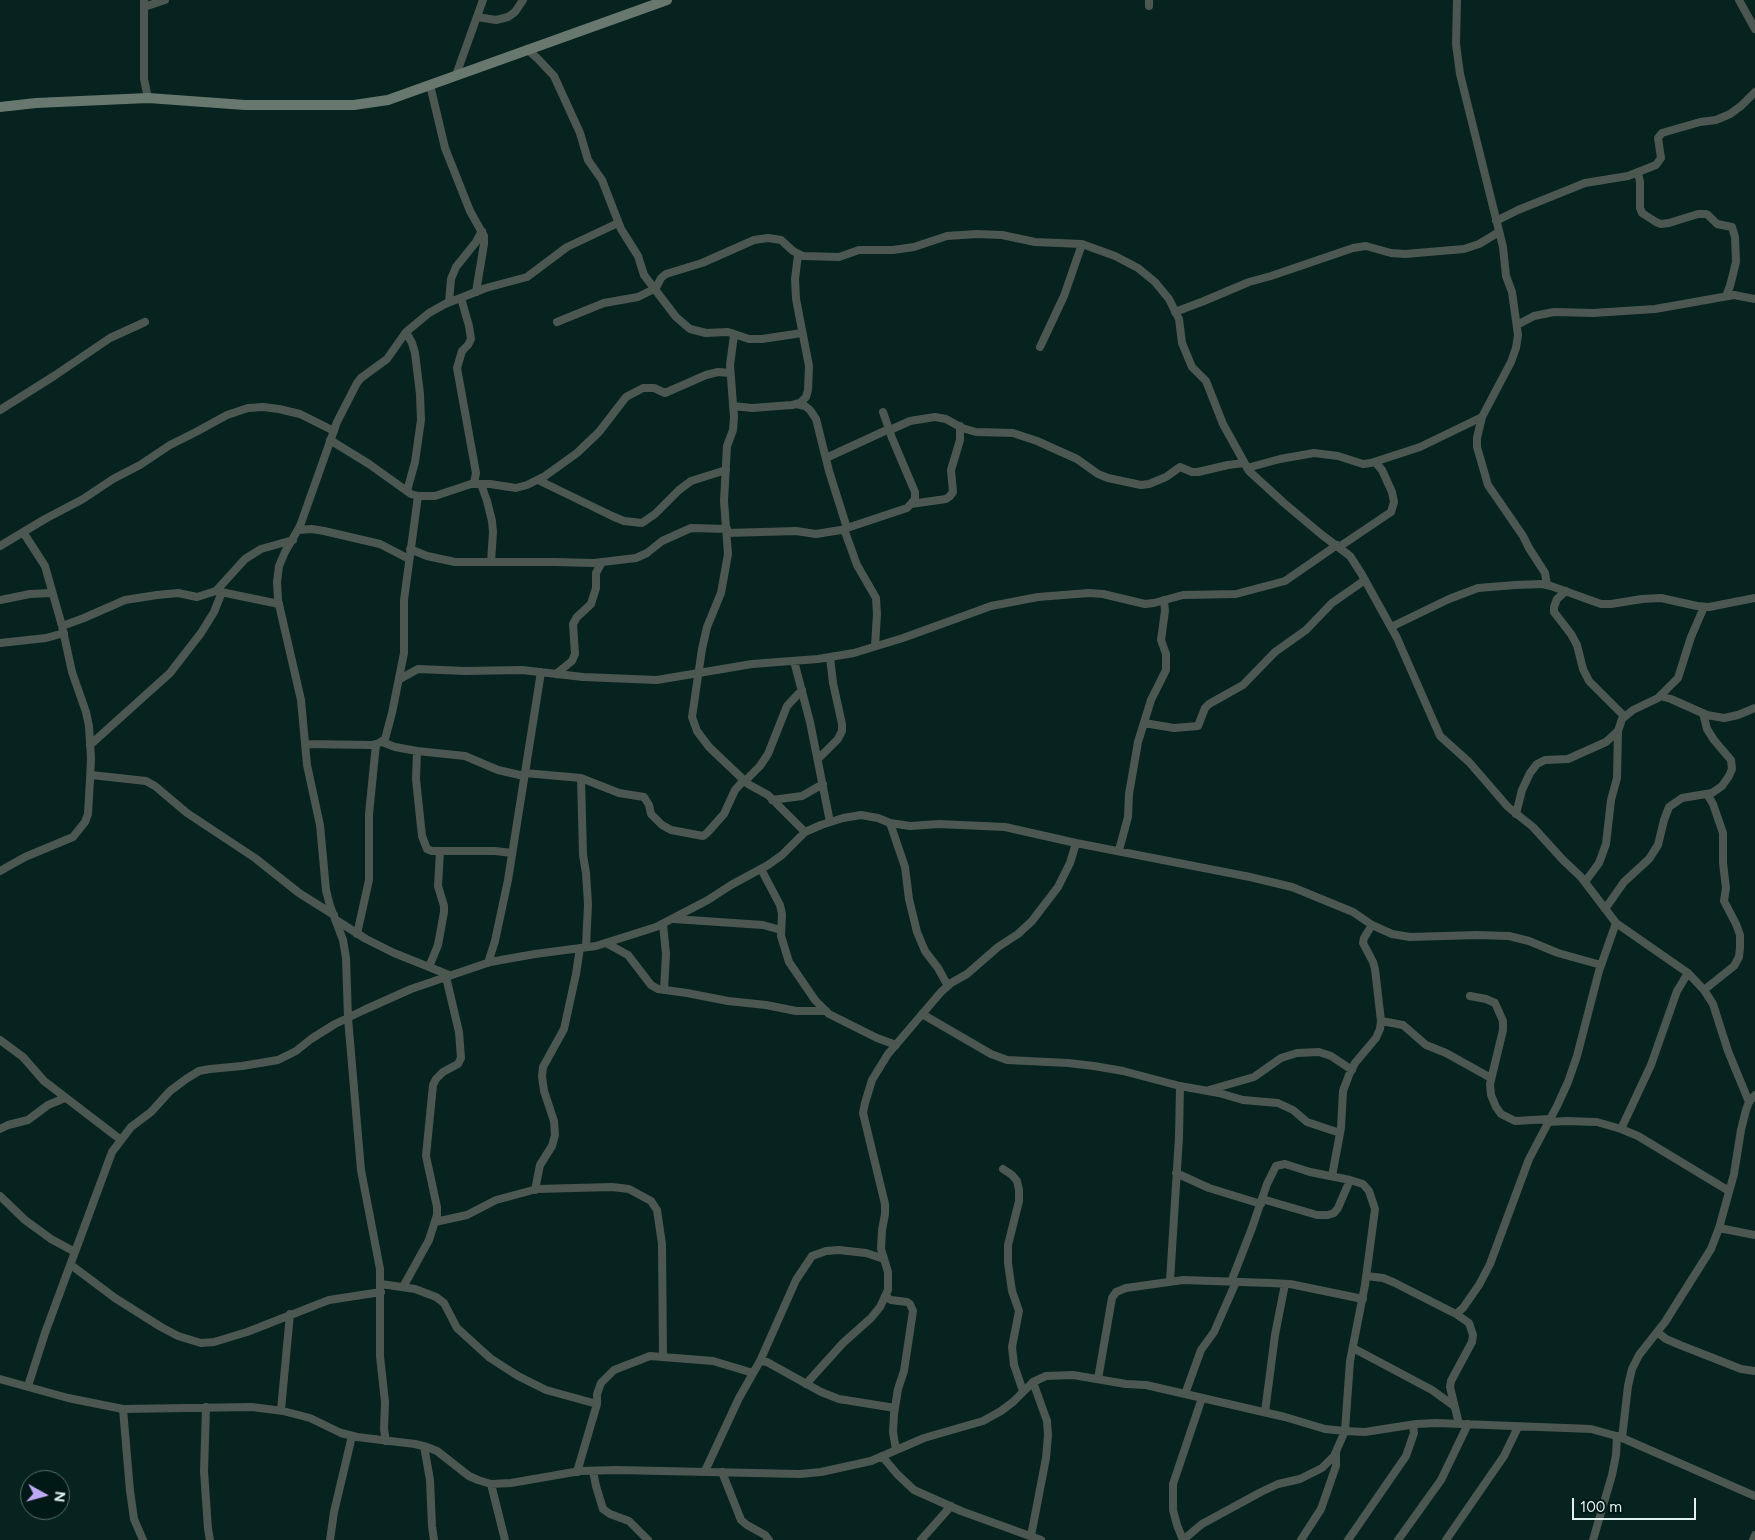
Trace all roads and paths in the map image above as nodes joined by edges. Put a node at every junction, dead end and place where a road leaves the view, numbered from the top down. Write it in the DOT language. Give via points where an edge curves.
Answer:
graph roads {
  1 [pos="165,0"];
  2 [pos="483,0"];
  3 [pos="523,0"];
  4 [pos="667,0"];
  5 [pos="1457,0"];
  6 [pos="1739,0"];
  7 [pos="144,4"];
  8 [pos="477,17"];
  9 [pos="1755,29"];
  10 [pos="527,49"];
  11 [pos="456,75"];
  12 [pos="430,85"];
  13 [pos="1755,92"];
  14 [pos="148,98"];
  15 [pos="0,107"];
  16 [pos="1638,172"];
  17 [pos="1496,221"];
  18 [pos="618,223"];
  19 [pos="482,231"];
  20 [pos="1499,232"];
  21 [pos="1082,244"];
  22 [pos="798,254"];
  23 [pos="655,288"];
  24 [pos="476,292"];
  25 [pos="1726,296"];
  26 [pos="461,298"];
  27 [pos="1755,299"];
  28 [pos="449,302"];
  29 [pos="1175,312"];
  30 [pos="145,322"];
  31 [pos="557,322"];
  32 [pos="1517,325"];
  33 [pos="406,332"];
  34 [pos="802,333"];
  35 [pos="734,335"];
  36 [pos="1040,347"];
  37 [pos="730,373"];
  38 [pos="796,404"];
  39 [pos="733,406"];
  40 [pos="0,410"];
  41 [pos="883,412"];
  42 [pos="1482,417"];
  43 [pos="960,426"];
  44 [pos="890,430"];
  45 [pos="334,431"];
  46 [pos="330,440"];
  47 [pos="826,458"];
  48 [pos="1374,462"];
  49 [pos="1246,466"];
  50 [pos="726,470"];
  51 [pos="538,480"];
  52 [pos="471,484"];
  53 [pos="480,484"];
  54 [pos="407,491"];
  55 [pos="418,496"];
  56 [pos="911,504"];
  57 [pos="846,529"];
  58 [pos="298,530"];
  59 [pos="727,531"];
  60 [pos="23,532"];
  61 [pos="293,540"];
  62 [pos="0,546"];
  63 [pos="1338,546"];
  64 [pos="410,549"];
  65 [pos="409,559"];
  66 [pos="491,562"];
  67 [pos="602,562"];
  68 [pos="1365,580"];
  69 [pos="1547,585"];
  70 [pos="1566,591"];
  71 [pos="219,592"];
  72 [pos="51,593"];
  73 [pos="1755,598"];
  74 [pos="0,600"];
  75 [pos="1164,600"];
  76 [pos="279,604"];
  77 [pos="1704,607"];
  78 [pos="1391,627"];
  79 [pos="63,629"];
  80 [pos="0,644"];
  81 [pos="875,646"];
  82 [pos="830,657"];
  83 [pos="794,660"];
  84 [pos="541,672"];
  85 [pos="699,673"];
  86 [pos="556,674"];
  87 [pos="400,679"];
  88 [pos="802,690"];
  89 [pos="1660,696"];
  90 [pos="1755,708"];
  91 [pos="1703,713"];
  92 [pos="1624,716"];
  93 [pos="1144,723"];
  94 [pos="1618,731"];
  95 [pos="379,743"];
  96 [pos="305,744"];
  97 [pos="90,745"];
  98 [pos="417,751"];
  99 [pos="818,759"];
  100 [pos="524,774"];
  101 [pos="91,775"];
  102 [pos="581,778"];
  103 [pos="744,780"];
  104 [pos="823,784"];
  105 [pos="1707,794"];
  106 [pos="772,800"];
  107 [pos="1516,814"];
  108 [pos="830,822"];
  109 [pos="890,823"];
  110 [pos="805,832"];
  111 [pos="1076,843"];
  112 [pos="1118,850"];
  113 [pos="440,851"];
  114 [pos="512,853"];
  115 [pos="761,869"];
  116 [pos="0,871"];
  117 [pos="1586,882"];
  118 [pos="1605,908"];
  119 [pos="335,918"];
  120 [pos="672,919"];
  121 [pos="1616,923"];
  122 [pos="663,924"];
  123 [pos="1372,925"];
  124 [pos="782,930"];
  125 [pos="357,934"];
  126 [pos="606,943"];
  127 [pos="583,947"];
  128 [pos="488,963"];
  129 [pos="1601,965"];
  130 [pos="429,967"];
  131 [pos="1688,973"];
  132 [pos="447,976"];
  133 [pos="948,986"];
  134 [pos="664,990"];
  135 [pos="1704,990"];
  136 [pos="1470,996"];
  137 [pos="826,1011"];
  138 [pos="922,1014"];
  139 [pos="348,1018"];
  140 [pos="1381,1021"];
  141 [pos="0,1040"];
  142 [pos="896,1045"];
  143 [pos="1352,1070"];
  144 [pos="1491,1078"];
  145 [pos="1180,1086"];
  146 [pos="1205,1091"];
  147 [pos="1755,1095"];
  148 [pos="65,1098"];
  149 [pos="1749,1102"];
  150 [pos="1549,1120"];
  151 [pos="0,1129"];
  152 [pos="1621,1129"];
  153 [pos="1340,1133"];
  154 [pos="121,1140"];
  155 [pos="1003,1169"];
  156 [pos="1176,1172"];
  157 [pos="1332,1176"];
  158 [pos="1350,1180"];
  159 [pos="535,1190"];
  160 [pos="1729,1191"];
  161 [pos="0,1196"];
  162 [pos="1262,1202"];
  163 [pos="435,1222"];
  164 [pos="1719,1228"];
  165 [pos="1755,1235"];
  166 [pos="75,1252"];
  167 [pos="884,1259"];
  168 [pos="70,1265"];
  169 [pos="1366,1276"];
  170 [pos="1170,1281"];
  171 [pos="1233,1282"];
  172 [pos="1285,1284"];
  173 [pos="403,1287"];
  174 [pos="381,1288"];
  175 [pos="885,1296"];
  176 [pos="1363,1299"];
  177 [pos="290,1314"];
  178 [pos="1456,1314"];
  179 [pos="1657,1332"];
  180 [pos="1353,1348"];
  181 [pos="663,1356"];
  182 [pos="760,1360"];
  183 [pos="1755,1371"];
  184 [pos="753,1373"];
  185 [pos="1,1379"];
  186 [pos="1098,1379"];
  187 [pos="1033,1382"];
  188 [pos="806,1384"];
  189 [pos="28,1386"];
  190 [pos="0,1388"];
  191 [pos="1023,1391"];
  192 [pos="1185,1394"];
  193 [pos="1202,1398"];
  194 [pos="597,1404"];
  195 [pos="1454,1406"];
  196 [pos="206,1407"];
  197 [pos="895,1408"];
  198 [pos="123,1409"];
  199 [pos="281,1410"];
  200 [pos="1265,1412"];
  201 [pos="1458,1424"];
  202 [pos="1468,1424"];
  203 [pos="1413,1425"];
  204 [pos="1518,1427"];
  205 [pos="1345,1431"];
  206 [pos="352,1436"];
  207 [pos="1619,1437"];
  208 [pos="386,1441"];
  209 [pos="424,1446"];
  210 [pos="896,1450"];
  211 [pos="1336,1451"];
  212 [pos="882,1456"];
  213 [pos="593,1471"];
  214 [pos="705,1471"];
  215 [pos="577,1472"];
  216 [pos="722,1472"];
  217 [pos="491,1484"];
  218 [pos="1755,1496"];
  219 [pos="951,1506"];
  220 [pos="1755,1535"];
  221 [pos="1031,1536"];
  222 [pos="143,1540"];
  223 [pos="210,1540"];
  224 [pos="330,1540"];
  225 [pos="434,1540"];
  226 [pos="506,1540"];
  227 [pos="648,1540"];
  228 [pos="770,1540"];
  229 [pos="921,1540"];
  230 [pos="1041,1540"];
  231 [pos="1183,1540"];
  232 [pos="1301,1540"];
  233 [pos="1348,1540"];
  234 [pos="1398,1540"];
  235 [pos="1446,1540"];
  236 [pos="1593,1540"];
  237 [pos="1753,1540"];
  1 -- 7 [label="street"];
  2 -- 8 [label="street"];
  3 -- 8 [label="street" via="508,17 496,20"];
  4 -- 10 [label="street"];
  5 -- 17 [label="street" via="1456,44 1460,74"];
  6 -- 9 [label="street"];
  7 -- 14 [label="street" via="144,79"];
  8 -- 11 [label="street"];
  10 -- 11 [label="street"];
  10 -- 18 [label="street" via="554,76"];
  11 -- 12 [label="street"];
  12 -- 14 [label="street" via="388,100 354,105 244,104"];
  12 -- 19 [label="street" via="445,148 470,211"];
  13 -- 16 [label="street" via="1730,114 1662,133 1658,138 1660,162"];
  14 -- 15 [label="street"];
  16 -- 17 [label="street" via="1585,183"];
  16 -- 25 [label="street" via="1640,208 1656,222 1661,224 1706,214 1717,224 1732,227 1736,262"];
  17 -- 20 [label="street"];
  18 -- 23 [label="street" via="638,256 644,275"];
  18 -- 24 [label="street" via="567,247 527,277"];
  19 -- 24 [label="street" via="484,244"];
  19 -- 28 [label="street" via="456,266"];
  20 -- 29 [label="street" via="1464,249 1404,254 1366,246 1353,248 1249,282"];
  20 -- 32 [label="street"];
  21 -- 22 [label="street" via="969,234 947,236 893,250 859,250 839,256"];
  21 -- 29 [label="street" via="1138,268 1155,282"];
  21 -- 36 [label="street" via="1064,296"];
  22 -- 23 [label="street" via="781,240 754,240 702,263 666,274"];
  22 -- 34 [label="street" via="796,299"];
  23 -- 31 [label="street" via="638,298 604,303"];
  23 -- 35 [label="street" via="690,330"];
  24 -- 26 [label="street"];
  25 -- 27 [label="street"];
  25 -- 32 [label="street" via="1655,309 1554,312 1534,316"];
  26 -- 28 [label="street"];
  26 -- 52 [label="street" via="471,339 462,351 458,368 476,473"];
  28 -- 33 [label="street"];
  29 -- 49 [label="street" via="1189,361 1206,381 1222,424"];
  30 -- 40 [label="street" via="110,338"];
  32 -- 42 [label="street" via="1516,348"];
  33 -- 45 [label="street" via="387,359 357,383"];
  33 -- 54 [label="street" via="415,353 421,420"];
  34 -- 35 [label="street" via="762,339"];
  34 -- 38 [label="street" via="809,366 808,390 806,397"];
  35 -- 37 [label="street"];
  37 -- 39 [label="street"];
  37 -- 51 [label="street" via="706,374 665,393 643,388 626,397 577,453"];
  38 -- 39 [label="street" via="764,408"];
  38 -- 47 [label="street" via="805,406 816,419"];
  39 -- 50 [label="street" via="733,430 727,446"];
  41 -- 44 [label="street"];
  42 -- 48 [label="street" via="1420,447"];
  42 -- 69 [label="street" via="1476,438 1484,478 1541,566"];
  43 -- 44 [label="street" via="935,417 910,421"];
  43 -- 49 [label="street" via="976,432 1025,436 1077,459 1098,474 1128,483 1149,484 1180,467 1198,472 1228,465"];
  43 -- 56 [label="street" via="960,440 951,470 953,492 946,499"];
  44 -- 47 [label="street"];
  44 -- 56 [label="street" via="915,492"];
  45 -- 46 [label="street"];
  45 -- 60 [label="street" via="300,414 279,409 241,410 170,445"];
  46 -- 54 [label="street"];
  46 -- 58 [label="street"];
  47 -- 57 [label="street"];
  48 -- 49 [label="street" via="1363,464 1314,453"];
  48 -- 63 [label="street" via="1382,470 1392,492 1391,512"];
  49 -- 63 [label="street" via="1284,503"];
  50 -- 51 [label="street" via="691,481 642,523 624,521"];
  50 -- 59 [label="street"];
  51 -- 53 [label="street" via="521,488"];
  52 -- 53 [label="street"];
  52 -- 55 [label="street" via="435,496"];
  53 -- 66 [label="street" via="492,521"];
  54 -- 55 [label="street"];
  55 -- 64 [label="street"];
  56 -- 57 [label="street"];
  57 -- 59 [label="street" via="816,534"];
  57 -- 81 [label="street" via="857,565 876,598"];
  58 -- 61 [label="street"];
  58 -- 65 [label="street" via="324,531 380,544"];
  59 -- 67 [label="street" via="691,528 636,558"];
  59 -- 85 [label="street" via="726,570 707,627"];
  60 -- 62 [label="street"];
  60 -- 72 [label="street" via="45,566"];
  61 -- 71 [label="street" via="261,548 245,559"];
  61 -- 76 [label="street" via="278,566"];
  63 -- 68 [label="street" via="1350,556"];
  63 -- 75 [label="street" via="1285,581 1236,594 1183,595"];
  64 -- 65 [label="street"];
  64 -- 66 [label="street" via="454,562"];
  65 -- 87 [label="street"];
  66 -- 67 [label="street"];
  67 -- 86 [label="street" via="590,604 572,624 575,654 572,661"];
  68 -- 78 [label="street"];
  68 -- 93 [label="street" via="1332,603 1306,630 1275,652 1243,685 1209,704 1198,726 1174,728"];
  69 -- 70 [label="street"];
  69 -- 78 [label="street" via="1478,588"];
  70 -- 77 [label="street" via="1601,604 1661,598"];
  70 -- 92 [label="street" via="1554,603 1554,612 1577,645 1589,681"];
  71 -- 76 [label="street"];
  71 -- 79 [label="street" via="198,597 178,593 137,597"];
  71 -- 97 [label="street" via="214,612 170,673"];
  72 -- 74 [label="street"];
  72 -- 79 [label="street"];
  73 -- 77 [label="street"];
  75 -- 81 [label="street" via="1145,604 1089,593 1038,597 991,606"];
  75 -- 93 [label="street" via="1161,640 1166,654 1166,670"];
  76 -- 96 [label="street" via="298,682"];
  77 -- 89 [label="street" via="1678,678"];
  78 -- 107 [label="street" via="1440,736 1469,762"];
  79 -- 80 [label="street" via="46,638"];
  79 -- 97 [label="street" via="89,726"];
  81 -- 82 [label="street"];
  82 -- 83 [label="street"];
  82 -- 99 [label="street" via="842,731"];
  83 -- 85 [label="street"];
  83 -- 88 [label="street"];
  84 -- 86 [label="street"];
  84 -- 87 [label="street" via="418,669"];
  84 -- 100 [label="street"];
  85 -- 86 [label="street" via="656,680"];
  85 -- 103 [label="street" via="692,717 697,731"];
  87 -- 95 [label="street" via="388,732"];
  88 -- 99 [label="street"];
  88 -- 103 [label="street" via="787,706 768,754"];
  89 -- 91 [label="street"];
  89 -- 92 [label="street"];
  90 -- 91 [label="street" via="1724,718"];
  91 -- 105 [label="street" via="1707,729 1731,760 1732,769 1722,786"];
  92 -- 94 [label="street"];
  93 -- 112 [label="street" via="1129,794 1128,817"];
  94 -- 107 [label="street" via="1606,742 1568,759 1545,760 1537,764 1522,790"];
  94 -- 117 [label="street" via="1617,770 1606,844 1599,864"];
  95 -- 96 [label="street"];
  95 -- 98 [label="street"];
  95 -- 125 [label="street" via="369,814 369,880"];
  96 -- 119 [label="street" via="320,825 326,890"];
  97 -- 101 [label="street"];
  98 -- 100 [label="street" via="465,756 498,770"];
  98 -- 113 [label="street" via="416,779 424,845 432,851"];
  99 -- 104 [label="street"];
  100 -- 102 [label="street"];
  100 -- 114 [label="street"];
  101 -- 116 [label="street" via="88,814 72,837"];
  101 -- 119 [label="street" via="146,781 155,786 187,813 255,858"];
  102 -- 103 [label="street" via="619,793 644,797 651,814 662,825 703,836 724,814 735,790"];
  102 -- 127 [label="street" via="588,904"];
  103 -- 106 [label="street"];
  104 -- 106 [label="street" via="802,796"];
  104 -- 108 [label="street"];
  105 -- 118 [label="street" via="1682,798 1669,807 1658,845"];
  105 -- 135 [label="street" via="1723,833 1724,901 1740,935 1740,947 1734,966"];
  106 -- 110 [label="street"];
  107 -- 117 [label="street" via="1533,826"];
  108 -- 109 [label="street" via="861,816"];
  108 -- 110 [label="street"];
  109 -- 111 [label="street" via="1005,827"];
  109 -- 133 [label="street" via="905,867 908,899 917,932 925,951"];
  110 -- 115 [label="street" via="782,855"];
  111 -- 112 [label="street"];
  111 -- 133 [label="street" via="1058,887 1032,921"];
  112 -- 123 [label="street" via="1292,887 1353,912"];
  113 -- 114 [label="street"];
  113 -- 130 [label="street" via="438,886 444,912 438,945"];
  114 -- 128 [label="street" via="502,914"];
  115 -- 120 [label="street"];
  115 -- 124 [label="street" via="780,905"];
  117 -- 118 [label="street"];
  118 -- 121 [label="street"];
  119 -- 125 [label="street"];
  119 -- 139 [label="street" via="346,958"];
  120 -- 122 [label="street"];
  120 -- 124 [label="street" via="764,925"];
  121 -- 129 [label="street"];
  121 -- 131 [label="street"];
  122 -- 126 [label="street"];
  122 -- 134 [label="street" via="666,954"];
  123 -- 129 [label="street" via="1392,934 1410,937 1509,936"];
  123 -- 140 [label="street" via="1362,943 1373,962"];
  124 -- 137 [label="street" via="789,962"];
  125 -- 130 [label="street"];
  126 -- 127 [label="street"];
  126 -- 134 [label="street" via="628,955 651,984"];
  127 -- 128 [label="street"];
  127 -- 159 [label="street" via="564,1029 543,1067 544,1091 554,1121 554,1135 552,1146 540,1165"];
  128 -- 132 [label="street"];
  129 -- 150 [label="street" via="1577,1056"];
  130 -- 132 [label="street"];
  131 -- 135 [label="street"];
  131 -- 152 [label="street" via="1677,991 1651,1065"];
  132 -- 139 [label="street"];
  132 -- 163 [label="street" via="461,1058 433,1085 426,1156 437,1207"];
  133 -- 138 [label="street"];
  134 -- 137 [label="street" via="796,1012"];
  135 -- 149 [label="street" via="1713,1004"];
  136 -- 144 [label="street" via="1495,1003 1504,1021"];
  137 -- 142 [label="street"];
  138 -- 142 [label="street"];
  138 -- 145 [label="street" via="1007,1060 1068,1062 1124,1071"];
  139 -- 154 [label="street" via="278,1060 199,1071 170,1091"];
  139 -- 174 [label="street" via="360,1170 378,1252"];
  140 -- 143 [label="street" via="1376,1038"];
  140 -- 144 [label="street" via="1403,1025 1426,1045"];
  141 -- 148 [label="street" via="23,1057 44,1081"];
  142 -- 167 [label="street" via="872,1080 863,1113 885,1204 881,1240"];
  143 -- 146 [label="street" via="1319,1052 1297,1053 1281,1058 1254,1077"];
  143 -- 153 [label="street" via="1343,1091"];
  144 -- 150 [label="street" via="1491,1095 1501,1114 1515,1121"];
  145 -- 146 [label="street"];
  145 -- 156 [label="street"];
  146 -- 153 [label="street" via="1244,1100 1278,1103 1307,1122"];
  147 -- 149 [label="street"];
  148 -- 151 [label="street" via="48,1105 28,1120"];
  148 -- 154 [label="street"];
  149 -- 160 [label="street" via="1740,1130"];
  150 -- 152 [label="street" via="1597,1122"];
  150 -- 178 [label="street" via="1529,1159 1490,1264 1479,1285"];
  152 -- 160 [label="street"];
  153 -- 157 [label="street"];
  154 -- 166 [label="street" via="112,1152"];
  155 -- 191 [label="street" via="1017,1181 1019,1190 1008,1245 1008,1262 1012,1291 1019,1310 1012,1347 1014,1365"];
  156 -- 162 [label="street" via="1209,1188"];
  156 -- 170 [label="street"];
  157 -- 158 [label="street"];
  157 -- 162 [label="street" via="1279,1164 1270,1176"];
  158 -- 162 [label="street" via="1338,1208 1328,1215"];
  158 -- 169 [label="street" via="1363,1184 1375,1209"];
  159 -- 163 [label="street" via="496,1200 466,1215"];
  159 -- 181 [label="street" via="612,1187 629,1189 651,1200 657,1210 662,1244"];
  160 -- 164 [label="street"];
  161 -- 166 [label="street" via="25,1220"];
  162 -- 171 [label="street"];
  163 -- 173 [label="street" via="429,1240"];
  164 -- 165 [label="street"];
  164 -- 179 [label="street" via="1711,1249"];
  166 -- 168 [label="street"];
  167 -- 175 [label="street" via="889,1281"];
  167 -- 182 [label="street" via="866,1252 839,1250 812,1256 796,1280"];
  168 -- 177 [label="street" via="153,1323 194,1342 214,1342"];
  168 -- 189 [label="street"];
  169 -- 176 [label="street"];
  169 -- 178 [label="street" via="1393,1282"];
  170 -- 171 [label="street"];
  170 -- 186 [label="street" via="1116,1292 1112,1298"];
  171 -- 172 [label="street"];
  171 -- 192 [label="street" via="1214,1332 1201,1350"];
  172 -- 176 [label="street"];
  172 -- 200 [label="street"];
  173 -- 174 [label="street"];
  173 -- 194 [label="street" via="426,1292 444,1303 457,1328 490,1358 518,1376 546,1390"];
  174 -- 177 [label="street" via="329,1300"];
  174 -- 208 [label="street" via="380,1356"];
  175 -- 188 [label="street" via="871,1318"];
  175 -- 197 [label="street" via="907,1302 913,1310"];
  176 -- 180 [label="street"];
  177 -- 199 [label="street"];
  178 -- 195 [label="street" via="1470,1324 1473,1335 1451,1381"];
  179 -- 183 [label="street" via="1680,1345 1741,1369"];
  179 -- 207 [label="street" via="1632,1369"];
  180 -- 195 [label="street" via="1432,1390"];
  180 -- 205 [label="street"];
  181 -- 184 [label="street" via="713,1362"];
  181 -- 194 [label="street" via="650,1356 614,1370 601,1383"];
  182 -- 184 [label="street"];
  182 -- 188 [label="street"];
  184 -- 214 [label="street"];
  185 -- 189 [label="street"];
  185 -- 190 [label="street"];
  186 -- 187 [label="street" via="1057,1375"];
  186 -- 192 [label="street"];
  187 -- 191 [label="street"];
  187 -- 221 [label="street" via="1047,1421 1048,1435"];
  188 -- 197 [label="street" via="839,1398"];
  189 -- 198 [label="street"];
  191 -- 210 [label="street" via="1001,1411 983,1421 924,1438"];
  192 -- 193 [label="street"];
  193 -- 200 [label="street"];
  193 -- 231 [label="street" via="1174,1484 1174,1510"];
  194 -- 215 [label="street"];
  195 -- 201 [label="street"];
  196 -- 198 [label="street"];
  196 -- 199 [label="street"];
  196 -- 223 [label="street" via="204,1471"];
  197 -- 210 [label="street" via="893,1432"];
  198 -- 222 [label="street" via="134,1518"];
  199 -- 206 [label="street"];
  200 -- 205 [label="street" via="1325,1429"];
  201 -- 202 [label="street"];
  201 -- 203 [label="street"];
  202 -- 204 [label="street"];
  202 -- 234 [label="street" via="1441,1480"];
  203 -- 205 [label="street" via="1365,1432"];
  203 -- 233 [label="street" via="1414,1433 1406,1456"];
  204 -- 207 [label="street" via="1592,1429"];
  204 -- 235 [label="street" via="1504,1456"];
  205 -- 211 [label="street"];
  206 -- 208 [label="street"];
  206 -- 224 [label="street"];
  207 -- 218 [label="street"];
  207 -- 236 [label="street" via="1612,1475"];
  208 -- 209 [label="street"];
  209 -- 217 [label="street" via="437,1451 469,1476"];
  209 -- 225 [label="street"];
  210 -- 212 [label="street"];
  211 -- 231 [label="street" via="1322,1468 1261,1492 1202,1524"];
  211 -- 232 [label="street" via="1331,1485 1321,1509"];
  212 -- 216 [label="street" via="820,1472"];
  212 -- 219 [label="street" via="914,1490"];
  213 -- 214 [label="street"];
  213 -- 215 [label="street"];
  213 -- 227 [label="street" via="603,1509 629,1521"];
  214 -- 216 [label="street"];
  215 -- 217 [label="street"];
  216 -- 228 [label="street" via="741,1520"];
  217 -- 226 [label="street"];
  219 -- 221 [label="street"];
  219 -- 229 [label="street"];
  220 -- 237 [label="street"];
  221 -- 230 [label="street"];
}
